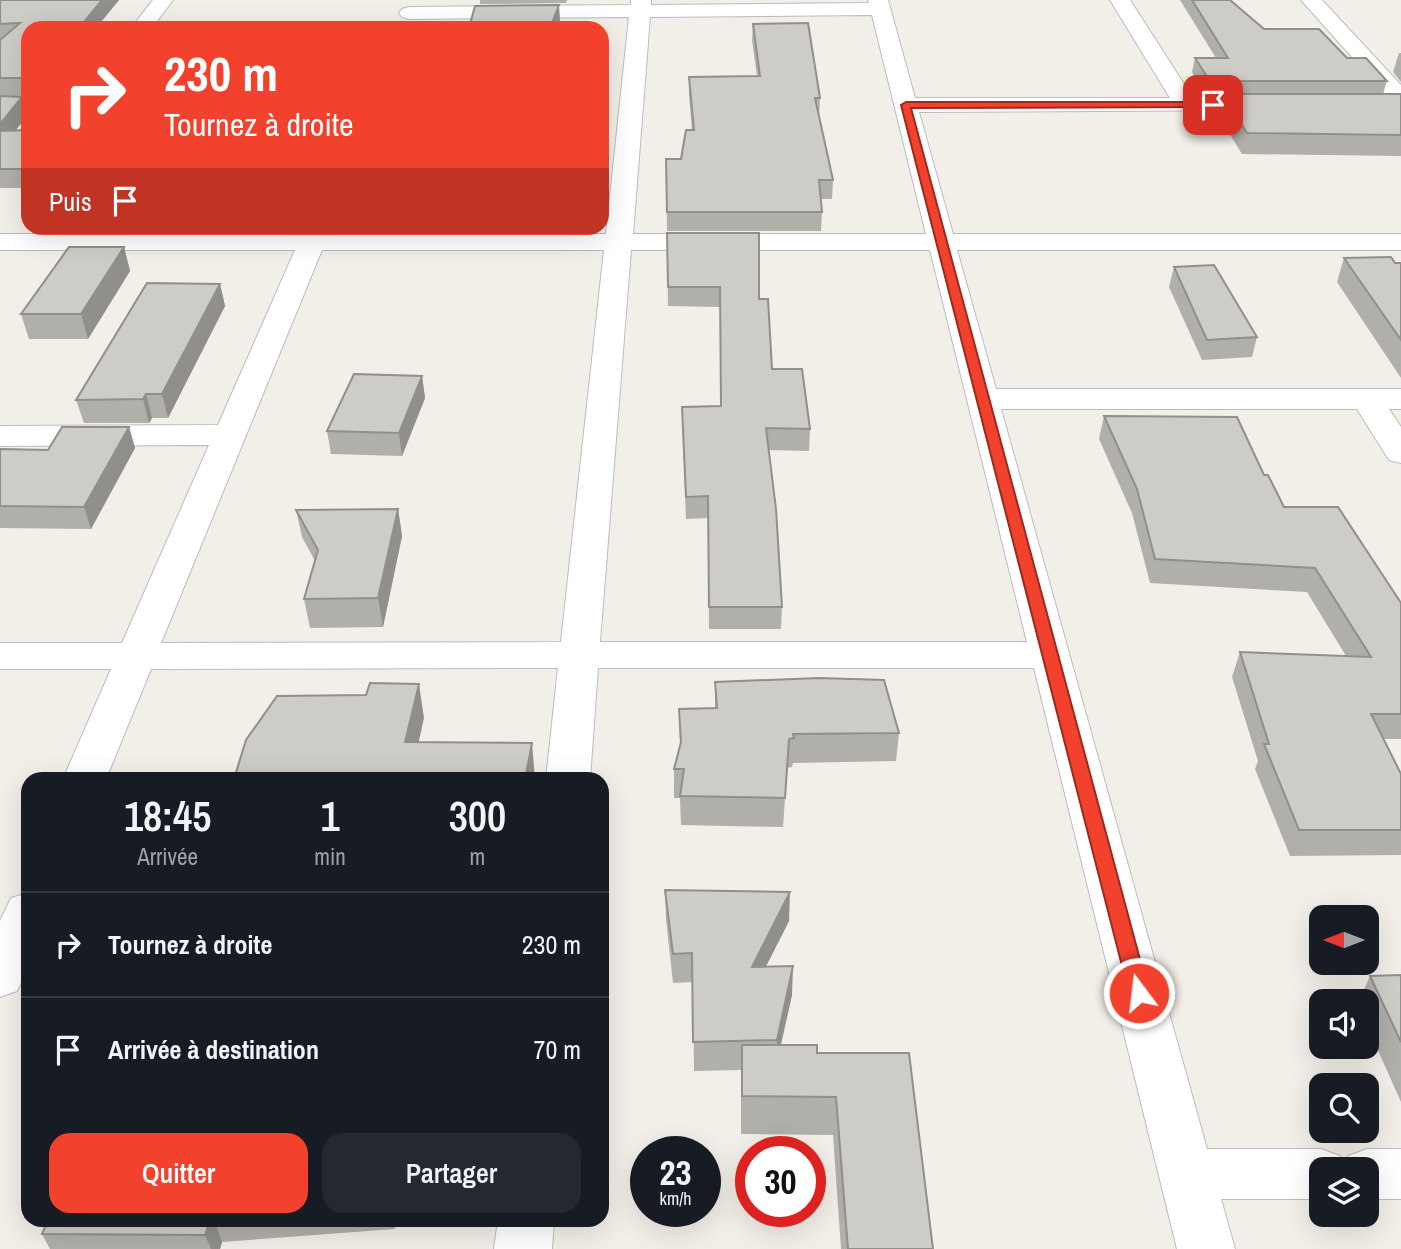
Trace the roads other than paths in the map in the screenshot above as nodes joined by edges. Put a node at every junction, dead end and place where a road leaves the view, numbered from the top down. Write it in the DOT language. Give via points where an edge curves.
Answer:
graph roads {
  1 [pos="163,0"];
  2 [pos="1119,0"];
  3 [pos="1311,0"];
  4 [pos="880,4"];
  5 [pos="640,5"];
  6 [pos="409,14"];
  7 [pos="146,21"];
  8 [pos="1401,99"];
  9 [pos="906,105"];
  10 [pos="1186,105"];
  11 [pos="1293,105"];
  12 [pos="1374,105"];
  13 [pos="1401,105"];
  14 [pos="315,235"];
  15 [pos="0,242"];
  16 [pos="618,242"];
  17 [pos="942,242"];
  18 [pos="1401,242"];
  19 [pos="984,400"];
  20 [pos="1367,400"];
  21 [pos="1401,400"];
  22 [pos="230,435"];
  23 [pos="0,436"];
  24 [pos="1401,453"];
  25 [pos="579,655"];
  26 [pos="1051,655"];
  27 [pos="0,656"];
  28 [pos="136,656"];
  29 [pos="87,772"];
  30 [pos="569,772"];
  31 [pos="21,927"];
  32 [pos="0,976"];
  33 [pos="1187,1174"];
  34 [pos="1309,1174"];
  35 [pos="1379,1174"];
  36 [pos="1401,1174"];
  37 [pos="525,1227"];
  38 [pos="523,1249"];
  39 [pos="1206,1249"];
  1 -- 7 [label="street"];
  2 -- 10 [label="street"];
  3 -- 8 [label="street"];
  4 -- 5 [label="street"];
  4 -- 9 [label="street"];
  5 -- 6 [label="street"];
  5 -- 16 [label="street" via="622,91"];
  9 -- 10 [label="street"];
  9 -- 17 [label="street"];
  10 -- 11 [label="street"];
  12 -- 13 [label="street"];
  14 -- 15 [label="street"];
  14 -- 16 [label="street"];
  14 -- 22 [label="street"];
  16 -- 17 [label="street"];
  16 -- 25 [label="street"];
  17 -- 18 [label="street"];
  17 -- 19 [label="street"];
  19 -- 20 [label="street"];
  19 -- 26 [label="street"];
  20 -- 21 [label="street"];
  20 -- 24 [label="street"];
  22 -- 23 [label="street"];
  22 -- 28 [label="street"];
  25 -- 26 [label="street"];
  25 -- 28 [label="street"];
  25 -- 30 [label="street"];
  26 -- 33 [label="street"];
  27 -- 28 [label="street"];
  28 -- 29 [label="street"];
  31 -- 32 [label="street"];
  33 -- 34 [label="street"];
  33 -- 39 [label="street"];
  35 -- 36 [label="street"];
  37 -- 38 [label="street"];
}
